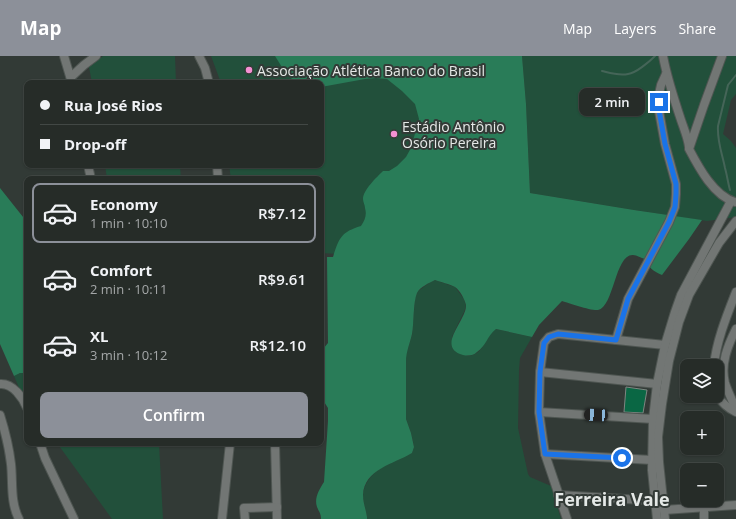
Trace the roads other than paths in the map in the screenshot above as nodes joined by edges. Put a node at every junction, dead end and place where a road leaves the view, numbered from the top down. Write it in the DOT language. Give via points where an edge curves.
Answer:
graph roads {
  1 [pos="64,56"];
  2 [pos="96,56"];
  3 [pos="199,56"];
  4 [pos="663,56"];
  5 [pos="722,56"];
  6 [pos="666,74"];
  7 [pos="72,80"];
  8 [pos="208,80"];
  9 [pos="689,149"];
  10 [pos="734,201"];
  11 [pos="736,221"];
  12 [pos="736,292"];
  13 [pos="736,329"];
  14 [pos="616,340"];
  15 [pos="666,345"];
  16 [pos="715,359"];
  17 [pos="540,372"];
  18 [pos="0,384"];
  19 [pos="657,384"];
  20 [pos="24,402"];
  21 [pos="723,403"];
  22 [pos="736,409"];
  23 [pos="539,412"];
  24 [pos="736,412"];
  25 [pos="0,415"];
  26 [pos="653,419"];
  27 [pos="41,446"];
  28 [pos="230,446"];
  29 [pos="275,446"];
  30 [pos="545,454"];
  31 [pos="652,460"];
  32 [pos="558,495"];
  33 [pos="659,501"];
  34 [pos="736,505"];
  35 [pos="724,506"];
  36 [pos="276,507"];
  37 [pos="704,507"];
  38 [pos="665,515"];
  39 [pos="20,519"];
  40 [pos="74,519"];
  41 [pos="222,519"];
  42 [pos="245,519"];
  43 [pos="277,519"];
  44 [pos="566,519"];
  45 [pos="657,519"];
  46 [pos="704,519"];
  1 -- 7 [label="street"];
  2 -- 7 [label="street" via="84,65"];
  3 -- 8 [label="street"];
  4 -- 6 [label="street"];
  5 -- 9 [label="street"];
  6 -- 9 [label="street"];
  6 -- 14 [label="street" via="659,94 659,110 676,184 675,207 628,299"];
  9 -- 10 [label="street" via="713,186"];
  10 -- 15 [label="street" via="681,295"];
  11 -- 33 [label="street" via="719,243 689,295 676,332 659,424"];
  12 -- 16 [label="street"];
  13 -- 22 [label="street" via="728,345 724,374"];
  14 -- 15 [label="street"];
  14 -- 17 [label="street" via="558,334 549,337 544,343"];
  15 -- 19 [label="street"];
  17 -- 19 [label="street"];
  17 -- 23 [label="street"];
  18 -- 20 [label="street" via="15,389"];
  19 -- 26 [label="street"];
  21 -- 24 [label="street"];
  23 -- 26 [label="street"];
  23 -- 30 [label="street"];
  25 -- 39 [label="street" via="11,464 14,508"];
  26 -- 31 [label="street"];
  27 -- 40 [label="street"];
  28 -- 41 [label="street"];
  29 -- 36 [label="street"];
  30 -- 31 [label="street"];
  30 -- 32 [label="street"];
  31 -- 33 [label="street"];
  32 -- 33 [label="street"];
  32 -- 44 [label="street"];
  33 -- 38 [label="street"];
  33 -- 45 [label="street"];
  34 -- 35 [label="street"];
  36 -- 42 [label="street" via="244,508"];
  36 -- 43 [label="street"];
  37 -- 38 [label="street"];
  37 -- 46 [label="street"];
}
